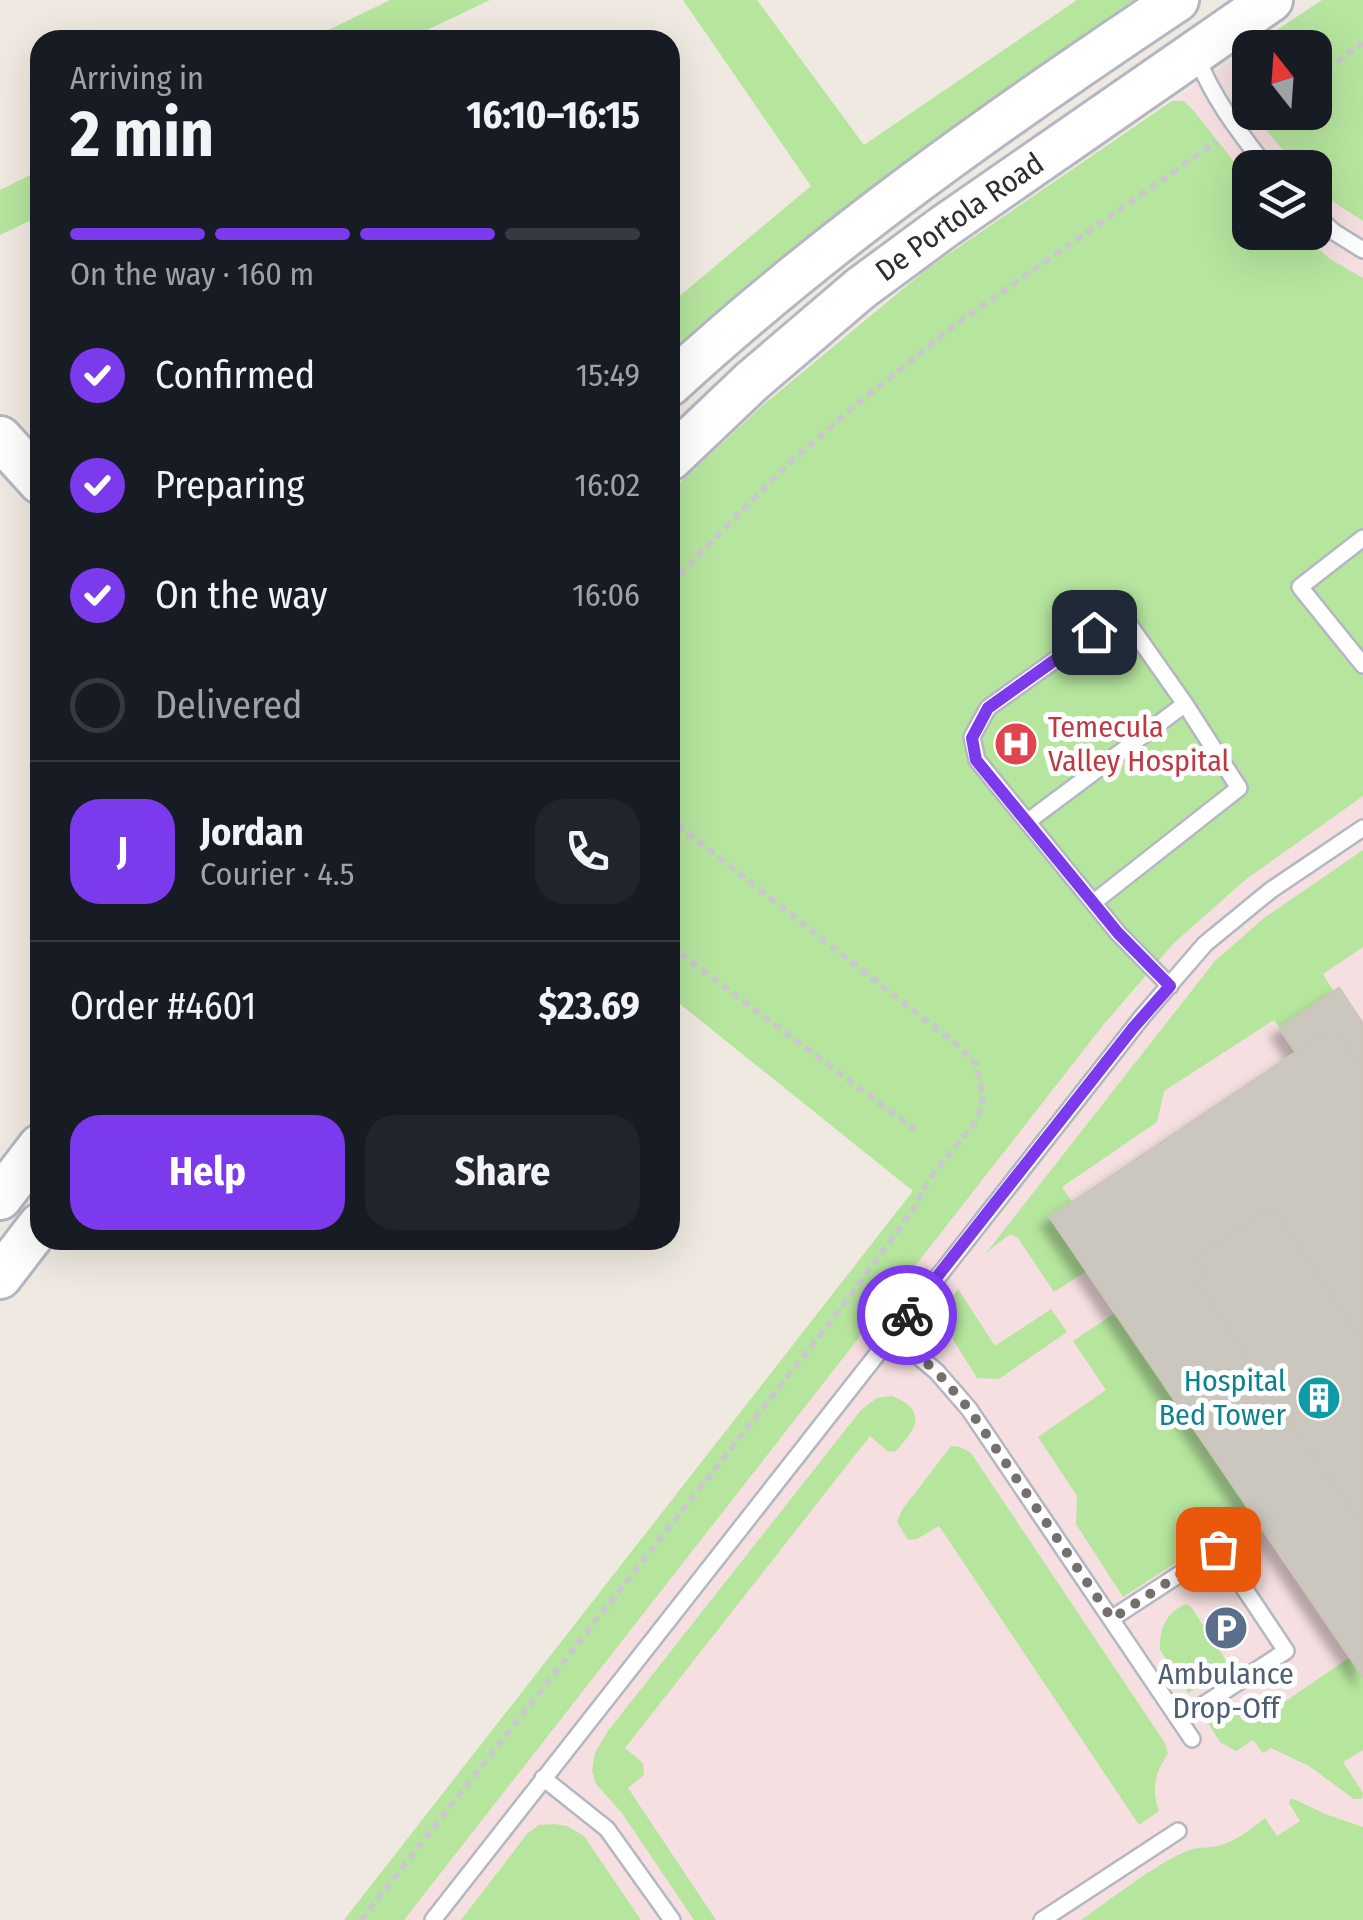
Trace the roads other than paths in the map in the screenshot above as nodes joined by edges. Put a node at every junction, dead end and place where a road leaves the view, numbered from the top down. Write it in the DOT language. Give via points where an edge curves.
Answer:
graph roads {
  1 [pos="1177,0"];
  2 [pos="1213,0"];
  3 [pos="1271,0"];
  4 [pos="1195,51"];
  5 [pos="1253,150"];
  6 [pos="1332,230"];
  7 [pos="1363,250"];
  8 [pos="680,375"];
  9 [pos="0,438"];
  10 [pos="680,450"];
  11 [pos="30,471"];
  12 [pos="1363,538"];
  13 [pos="1363,665"];
  14 [pos="1185,704"];
  15 [pos="1027,822"];
  16 [pos="1363,828"];
  17 [pos="1094,902"];
  18 [pos="1170,986"];
  19 [pos="30,1159"];
  20 [pos="0,1198"];
  21 [pos="30,1238"];
  22 [pos="0,1276"];
  23 [pos="892,1334"];
  24 [pos="1112,1619"];
  25 [pos="1180,1720"];
  26 [pos="1192,1739"];
  27 [pos="543,1778"];
  28 [pos="1178,1832"];
  29 [pos="432,1920"];
  30 [pos="672,1920"];
  31 [pos="1042,1920"];
  1 -- 8 [label="main road, De Portola Road" via="890,200"];
  2 -- 4 [label="main road" via="1194,28"];
  3 -- 4 [label="main road, De Portola Road"];
  4 -- 5 [label="lane" via="1205,79"];
  4 -- 10 [label="main road, De Portola Road" via="861,288"];
  6 -- 7 [label="lane"];
  9 -- 11 [label="main road"];
  12 -- 13 [label="lane" via="1300,588"];
  14 -- 15 [label="lane"];
  14 -- 15 [label="lane" via="1121,613 988,708 972,738 976,760"];
  14 -- 17 [label="lane" via="1238,788"];
  15 -- 17 [label="lane"];
  16 -- 18 [label="lane" via="1205,944"];
  17 -- 18 [label="lane"];
  18 -- 23 [label="lane"];
  19 -- 20 [label="main road"];
  21 -- 22 [label="main road"];
  23 -- 24 [label="lane" via="969,1409"];
  23 -- 27 [label="lane"];
  24 -- 25 [label="lane"];
  24 -- 25 [label="lane" via="1218,1549 1286,1651"];
  25 -- 26 [label="lane"];
  27 -- 29 [label="lane"];
  27 -- 30 [label="lane" via="607,1830"];
  28 -- 31 [label="lane"];
}
